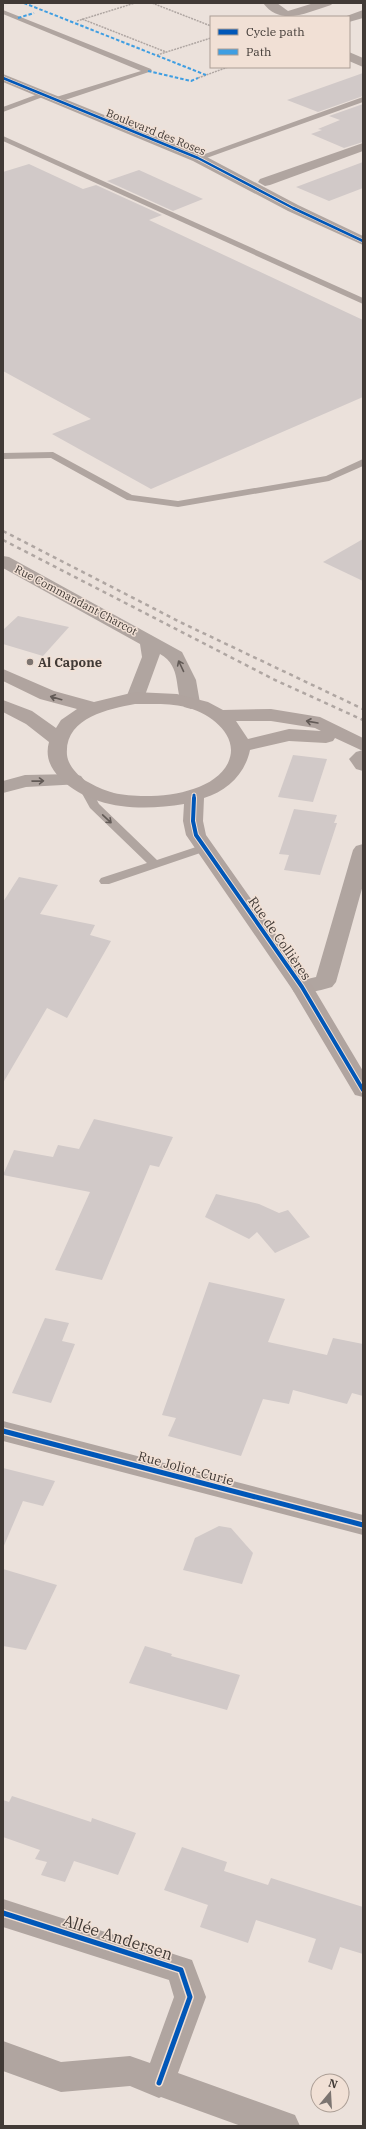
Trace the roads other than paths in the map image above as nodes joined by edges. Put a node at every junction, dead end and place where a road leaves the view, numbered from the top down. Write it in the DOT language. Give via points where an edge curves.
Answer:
graph roads {
  1 [pos="269,3"];
  2 [pos="327,3"];
  3 [pos="3,12"];
  4 [pos="363,14"];
  5 [pos="288,16"];
  6 [pos="350,18"];
  7 [pos="350,56"];
  8 [pos="363,63"];
  9 [pos="3,78"];
  10 [pos="50,98"];
  11 [pos="363,99"];
  12 [pos="3,110"];
  13 [pos="3,138"];
  14 [pos="363,147"];
  15 [pos="198,158"];
  16 [pos="265,182"];
  17 [pos="363,241"];
  18 [pos="363,301"];
  19 [pos="3,456"];
  20 [pos="363,462"];
  21 [pos="3,561"];
  22 [pos="149,640"];
  23 [pos="3,674"];
  24 [pos="135,698"];
  25 [pos="191,703"];
  26 [pos="3,706"];
  27 [pos="94,708"];
  28 [pos="220,716"];
  29 [pos="58,740"];
  30 [pos="242,746"];
  31 [pos="362,748"];
  32 [pos="363,765"];
  33 [pos="80,784"];
  34 [pos="3,788"];
  35 [pos="194,795"];
  36 [pos="205,848"];
  37 [pos="363,850"];
  38 [pos="154,864"];
  39 [pos="106,881"];
  40 [pos="302,987"];
  41 [pos="363,1090"];
  42 [pos="3,1431"];
  43 [pos="363,1525"];
  44 [pos="3,1913"];
  45 [pos="3,2056"];
  46 [pos="159,2083"];
  47 [pos="284,2126"];
  1 -- 5 [label="street"];
  2 -- 5 [label="street"];
  3 -- 10 [label="lane" via="148,72"];
  4 -- 6 [label="street"];
  7 -- 8 [label="street"];
  9 -- 10 [label="street, Boulevard des Roses"];
  10 -- 12 [label="lane"];
  10 -- 15 [label="street, Boulevard des Roses"];
  11 -- 15 [label="lane"];
  13 -- 18 [label="lane"];
  14 -- 16 [label="street"];
  15 -- 17 [label="street, Boulevard des Roses"];
  19 -- 20 [label="lane" via="53,455 130,498 178,504 329,478"];
  21 -- 22 [label="street, Rue Commandant Charcot"];
  22 -- 24 [label="street, Rue Commandant Charcot" via="151,657"];
  25 -- 22 [label="street, Rue Commandant Charcot, one-way" via="187,680 176,656"];
  27 -- 23 [label="main road, one-way" via="47,695"];
  24 -- 25 [label="main road" via="161,698"];
  24 -- 27 [label="main road"];
  25 -- 28 [label="main road"];
  26 -- 29 [label="main road" via="12,708 37,723"];
  27 -- 29 [label="main road" via="69,725"];
  28 -- 30 [label="main road" via="232,726"];
  31 -- 28 [label="main road, one-way" via="320,723 272,715"];
  29 -- 33 [label="main road" via="58,759 64,771"];
  30 -- 31 [label="main road" via="289,734 315,736"];
  30 -- 35 [label="main road" via="242,754 236,767 226,778 210,789"];
  31 -- 32 [label="street" via="359,759"];
  34 -- 33 [label="street, one-way" via="25,781"];
  33 -- 35 [label="main road" via="120,800 145,802 174,800"];
  33 -- 38 [label="lane, one-way" via="94,806"];
  35 -- 36 [label="main road, Rue de Collières" via="193,821 196,835"];
  36 -- 38 [label="lane"];
  36 -- 40 [label="main road, Rue de Collières"];
  37 -- 40 [label="street" via="325,982"];
  38 -- 39 [label="lane"];
  40 -- 41 [label="main road, Rue de Collières"];
  42 -- 43 [label="street, Rue Joliot-Curie"];
  44 -- 46 [label="street, Allée Andersen" via="181,1970 190,1997"];
  45 -- 46 [label="street" via="61,2077 130,2071"];
  46 -- 47 [label="street"];
}
